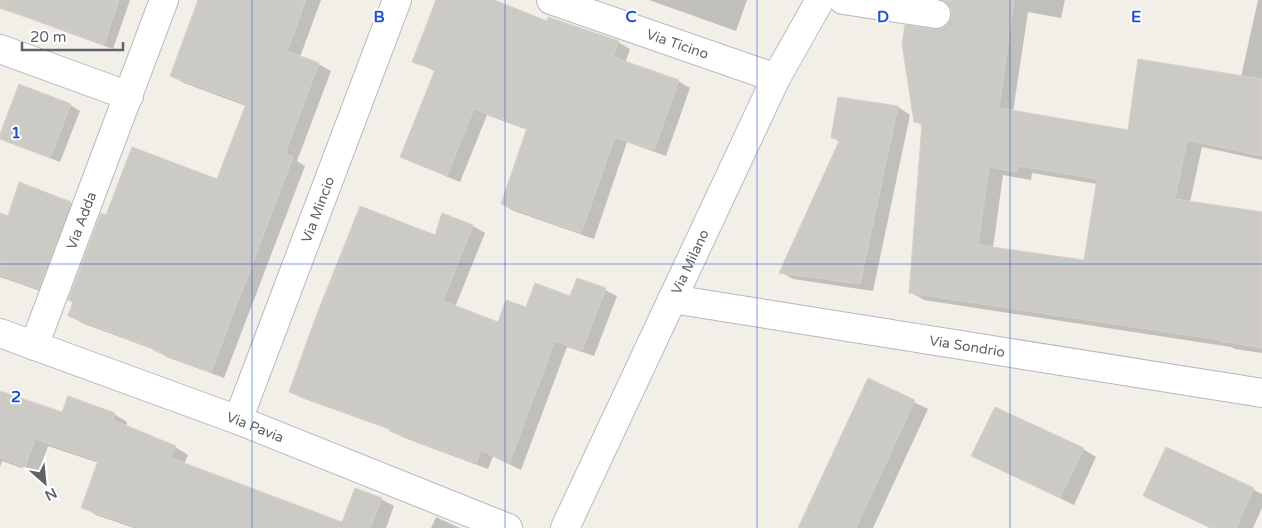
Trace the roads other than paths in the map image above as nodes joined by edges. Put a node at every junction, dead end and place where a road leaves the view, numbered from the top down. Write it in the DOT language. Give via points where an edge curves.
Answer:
graph roads {
  1 [pos="164,0"];
  2 [pos="398,0"];
  3 [pos="551,0"];
  4 [pos="820,0"];
  5 [pos="843,0"];
  6 [pos="936,14"];
  7 [pos="0,49"];
  8 [pos="776,78"];
  9 [pos="128,96"];
  10 [pos="672,299"];
  11 [pos="0,333"];
  12 [pos="34,346"];
  13 [pos="1262,393"];
  14 [pos="238,420"];
  15 [pos="508,528"];
  16 [pos="565,528"];
  1 -- 9 [label="street, Via Adda"];
  2 -- 14 [label="street, Via Mincio"];
  3 -- 8 [label="street, Via Ticino"];
  4 -- 8 [label="street, Via Milano"];
  5 -- 6 [label="street"];
  7 -- 9 [label="street"];
  8 -- 10 [label="street, Via Milano"];
  9 -- 12 [label="street, Via Adda"];
  10 -- 13 [label="street, Via Sondrio"];
  10 -- 16 [label="street, Via Milano"];
  11 -- 12 [label="street, Via Pavia"];
  12 -- 14 [label="street, Via Pavia"];
  14 -- 15 [label="street, Via Pavia"];
}
